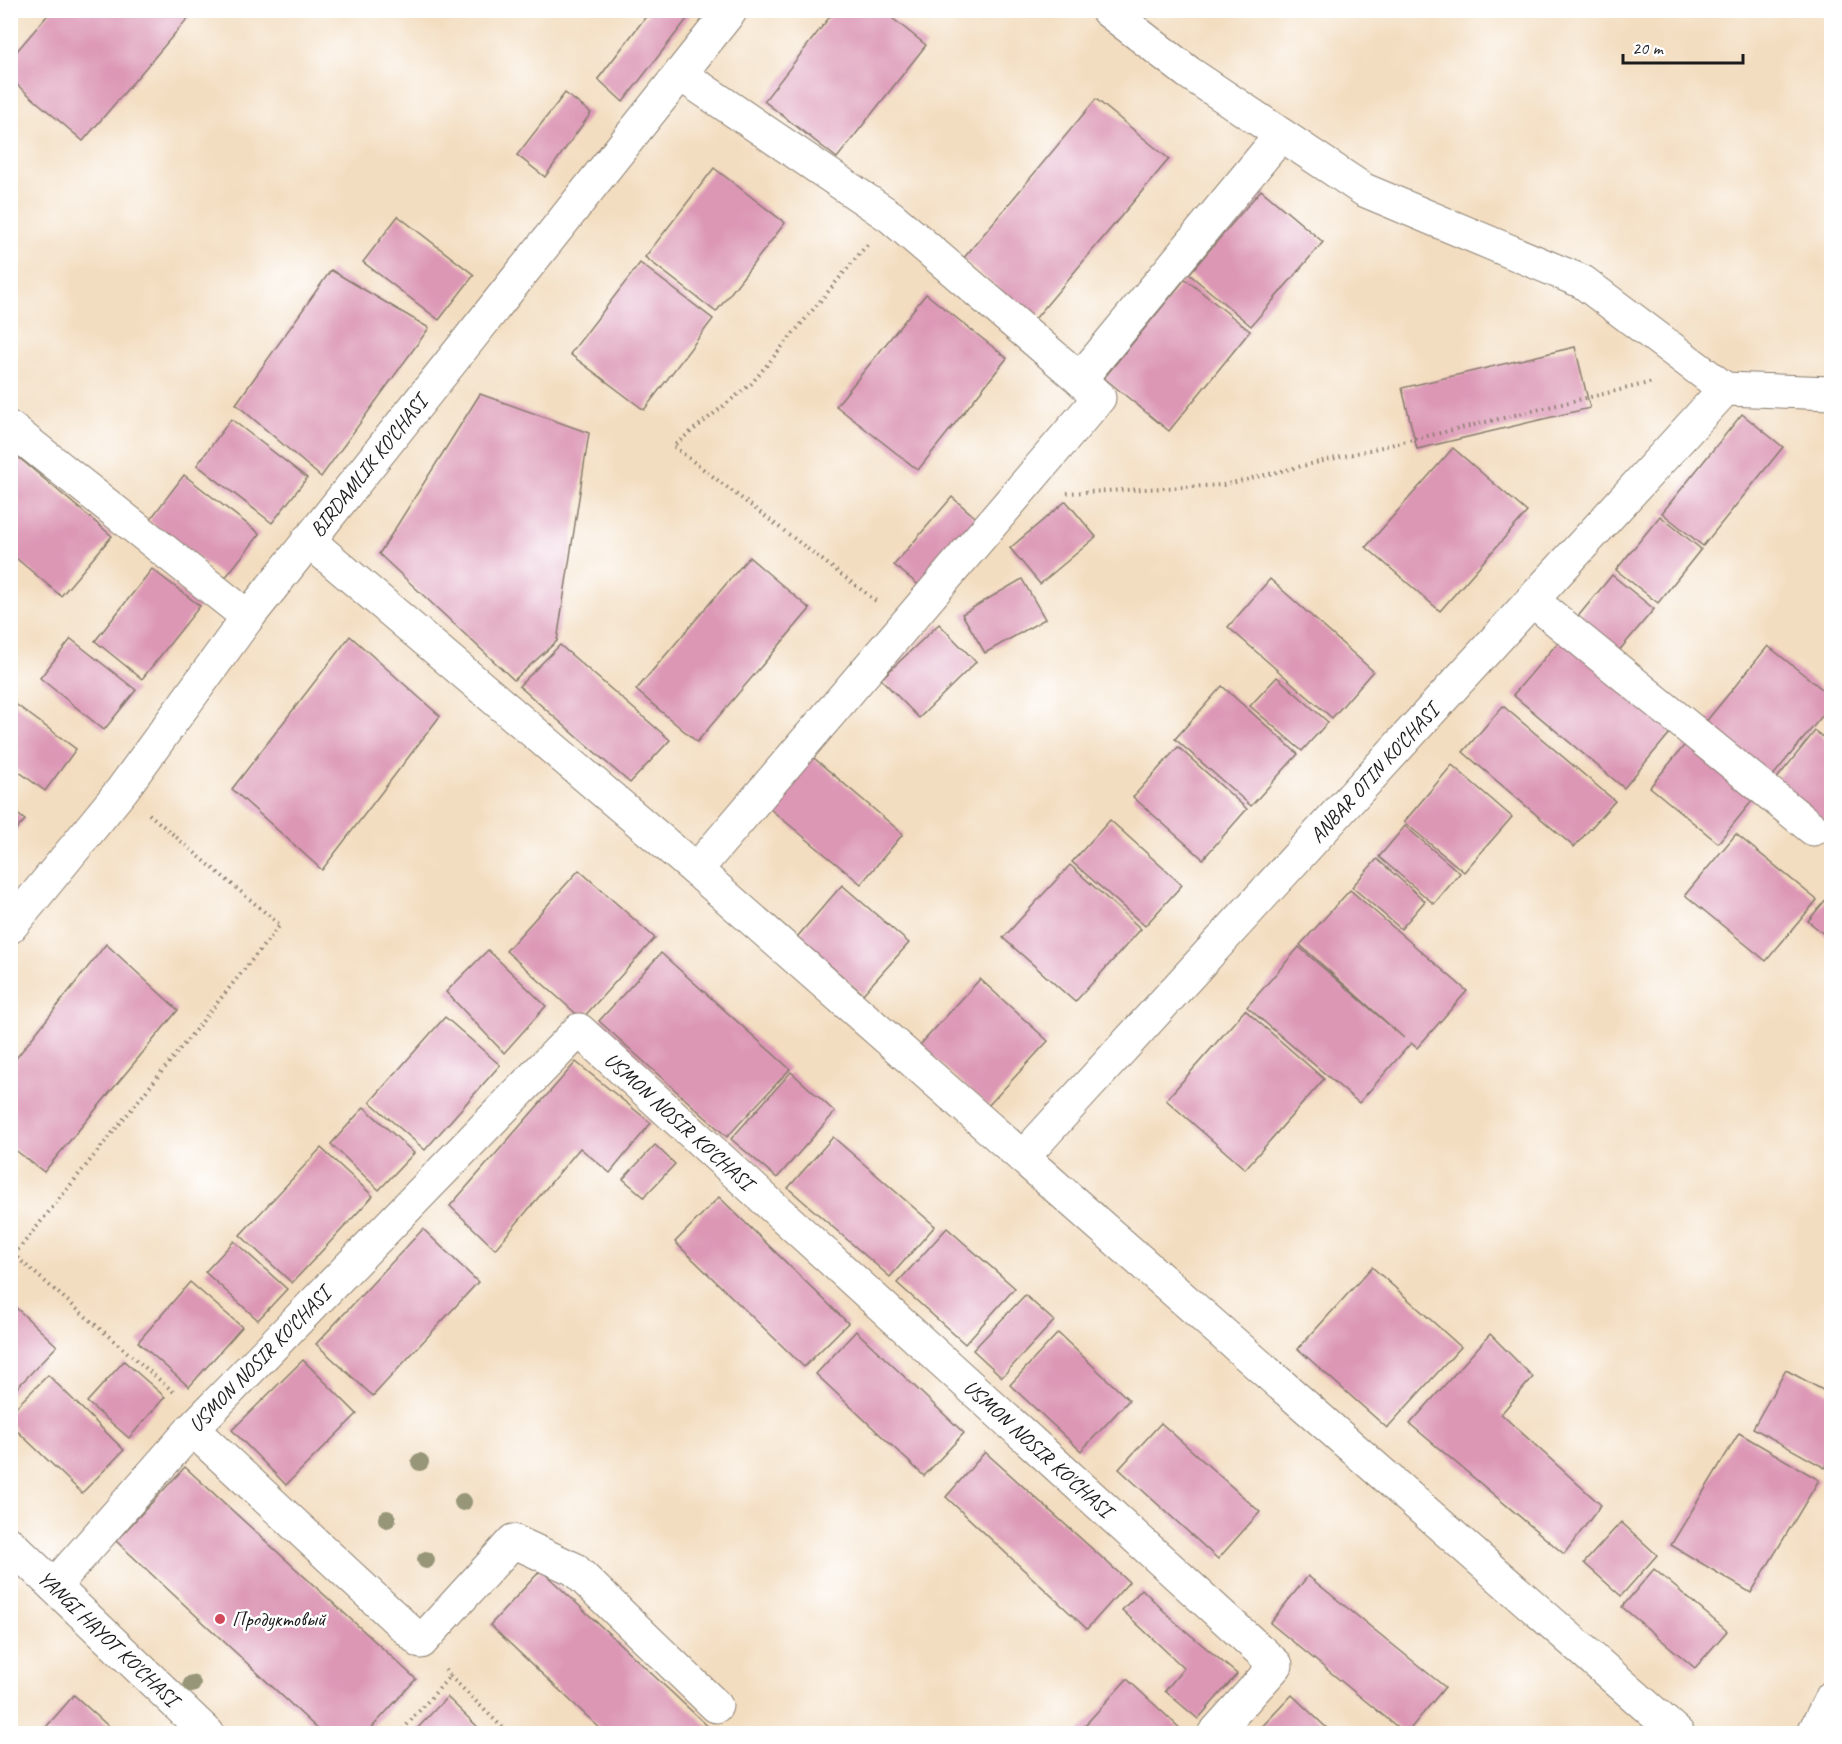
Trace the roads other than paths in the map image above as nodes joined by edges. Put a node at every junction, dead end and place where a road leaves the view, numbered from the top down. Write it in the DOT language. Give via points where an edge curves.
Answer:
graph roads {
  1 [pos="731,10"];
  2 [pos="1107,10"];
  3 [pos="680,74"];
  4 [pos="1281,135"];
  5 [pos="1080,379"];
  6 [pos="1713,380"];
  7 [pos="1832,393"];
  8 [pos="10,428"];
  9 [pos="308,540"];
  10 [pos="1532,600"];
  11 [pos="248,617"];
  12 [pos="1813,829"];
  13 [pos="696,870"];
  14 [pos="10,927"];
  15 [pos="1023,1157"];
  16 [pos="198,1423"];
  17 [pos="10,1544"];
  18 [pos="54,1586"];
  19 [pos="1832,1697"];
  20 [pos="716,1706"];
  21 [pos="207,1734"];
  22 [pos="1214,1734"];
  23 [pos="1678,1734"];
  24 [pos="1813,1734"];
  1 -- 3 [label="street, BIRDAMLIK KO'CHASI"];
  2 -- 4 [label="street" via="1189,74"];
  3 -- 5 [label="street" via="891,217"];
  3 -- 9 [label="street, BIRDAMLIK KO'CHASI"];
  4 -- 5 [label="street"];
  4 -- 6 [label="street" via="1364,190 1583,282"];
  5 -- 13 [label="street" via="1099,398"];
  6 -- 7 [label="street"];
  6 -- 10 [label="street, ANBAR OTIN KO'CHASI"];
  8 -- 11 [label="street"];
  9 -- 11 [label="street, BIRDAMLIK KO'CHASI"];
  9 -- 13 [label="street"];
  10 -- 12 [label="street"];
  10 -- 15 [label="street, ANBAR OTIN KO'CHASI"];
  11 -- 14 [label="street, BIRDAMLIK KO'CHASI" via="122,790"];
  13 -- 15 [label="street"];
  15 -- 23 [label="street"];
  16 -- 18 [label="street, USMON NOSIR KO'CHASI"];
  16 -- 20 [label="street" via="421,1642 513,1541 574,1569"];
  16 -- 22 [label="street, USMON NOSIR KO'CHASI" via="579,1030 1276,1665"];
  17 -- 18 [label="street, YANGI HAYOT KO'CHASI"];
  18 -- 21 [label="street, YANGI HAYOT KO'CHASI"];
  19 -- 24 [label="street"];
}
